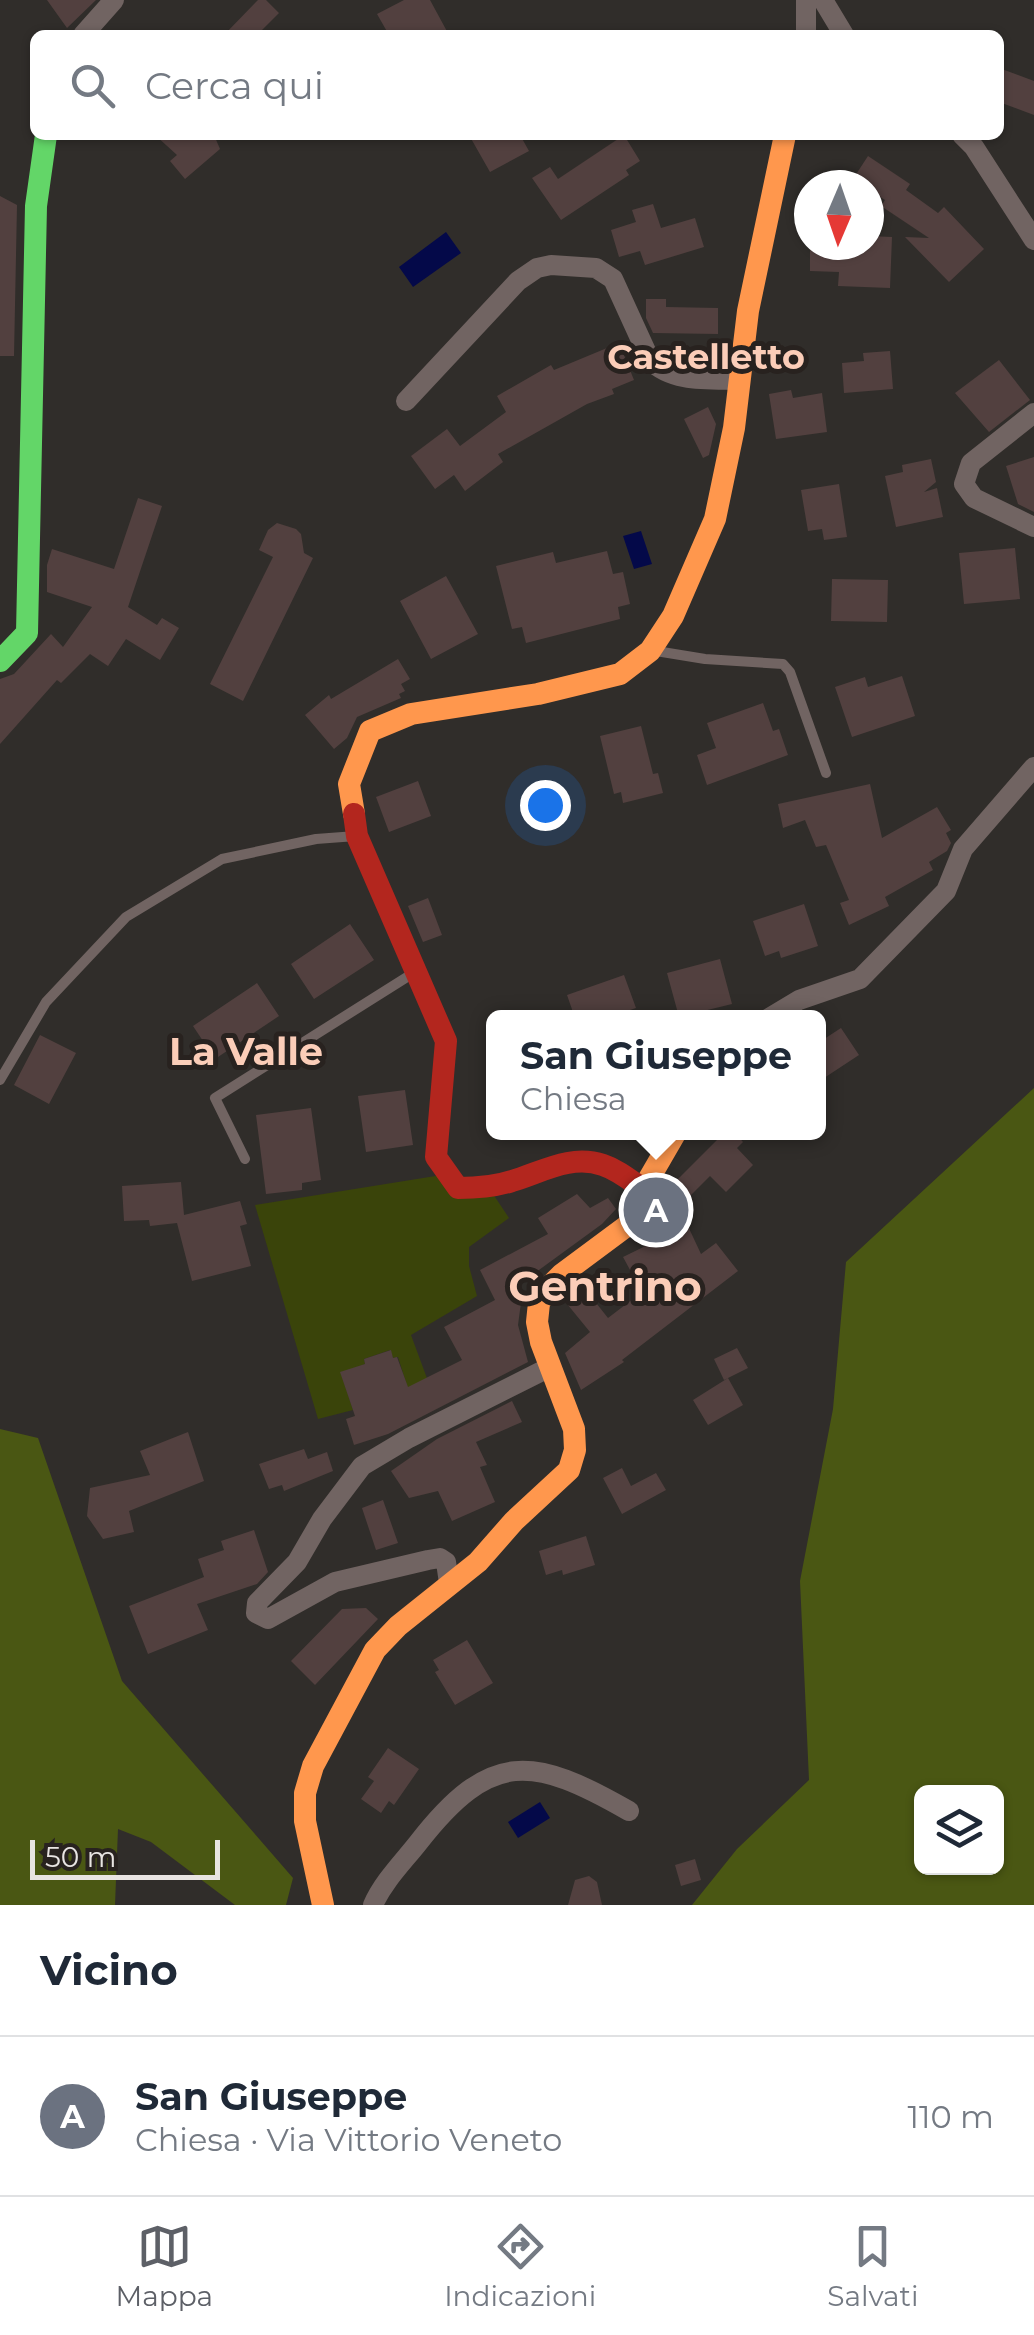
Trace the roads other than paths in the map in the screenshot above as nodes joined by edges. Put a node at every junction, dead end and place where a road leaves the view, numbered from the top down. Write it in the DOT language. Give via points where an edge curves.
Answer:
graph roads {
  1 [pos="114,0"];
  2 [pos="806,0"];
  3 [pos="822,0"];
  4 [pos="88,30"];
  5 [pos="806,30"];
  6 [pos="841,30"];
  7 [pos="45,140"];
  8 [pos="784,140"];
  9 [pos="967,140"];
  10 [pos="1034,240"];
  11 [pos="740,380"];
  12 [pos="406,402"];
  13 [pos="1034,413"];
  14 [pos="1034,527"];
  15 [pos="650,650"];
  16 [pos="0,662"];
  17 [pos="1034,767"];
  18 [pos="826,773"];
  19 [pos="356,836"];
  20 [pos="416,972"];
  21 [pos="782,1010"];
  22 [pos="0,1080"];
  23 [pos="671,1140"];
  24 [pos="245,1159"];
  25 [pos="643,1189"];
  26 [pos="550,1367"];
  27 [pos="449,1583"];
  28 [pos="630,1811"];
  29 [pos="323,1905"];
  30 [pos="373,1905"];
  1 -- 4 [label="street"];
  2 -- 5 [label="street"];
  3 -- 6 [label="street"];
  7 -- 16 [label="street" via="36,206 27,633"];
  8 -- 11 [label="street"];
  9 -- 10 [label="street"];
  11 -- 12 [label="street" via="660,370 613,279 596,268 551,265 518,281"];
  11 -- 15 [label="street" via="715,519 674,616"];
  13 -- 14 [label="street" via="971,463 964,484 974,498"];
  15 -- 18 [label="lane" via="783,664"];
  15 -- 19 [label="street" via="620,674 411,714 370,731 349,784"];
  17 -- 21 [label="street" via="962,849 946,892 860,979"];
  19 -- 20 [label="street"];
  19 -- 22 [label="lane" via="222,859 126,917 46,1002"];
  20 -- 24 [label="lane" via="215,1098"];
  20 -- 25 [label="street" via="446,1041 436,1157 458,1188 489,1188 580,1160 614,1168"];
  23 -- 25 [label="street"];
  25 -- 26 [label="street" via="630,1222 548,1287 539,1302 536,1316"];
  26 -- 27 [label="street" via="572,1417 576,1446 570,1468"];
  26 -- 27 [label="street" via="362,1466 256,1612 268,1618 335,1582 440,1558"];
  27 -- 29 [label="street" via="376,1649 316,1760 305,1790 306,1834"];
  28 -- 30 [label="street" via="536,1770 486,1779 444,1808"];
}
